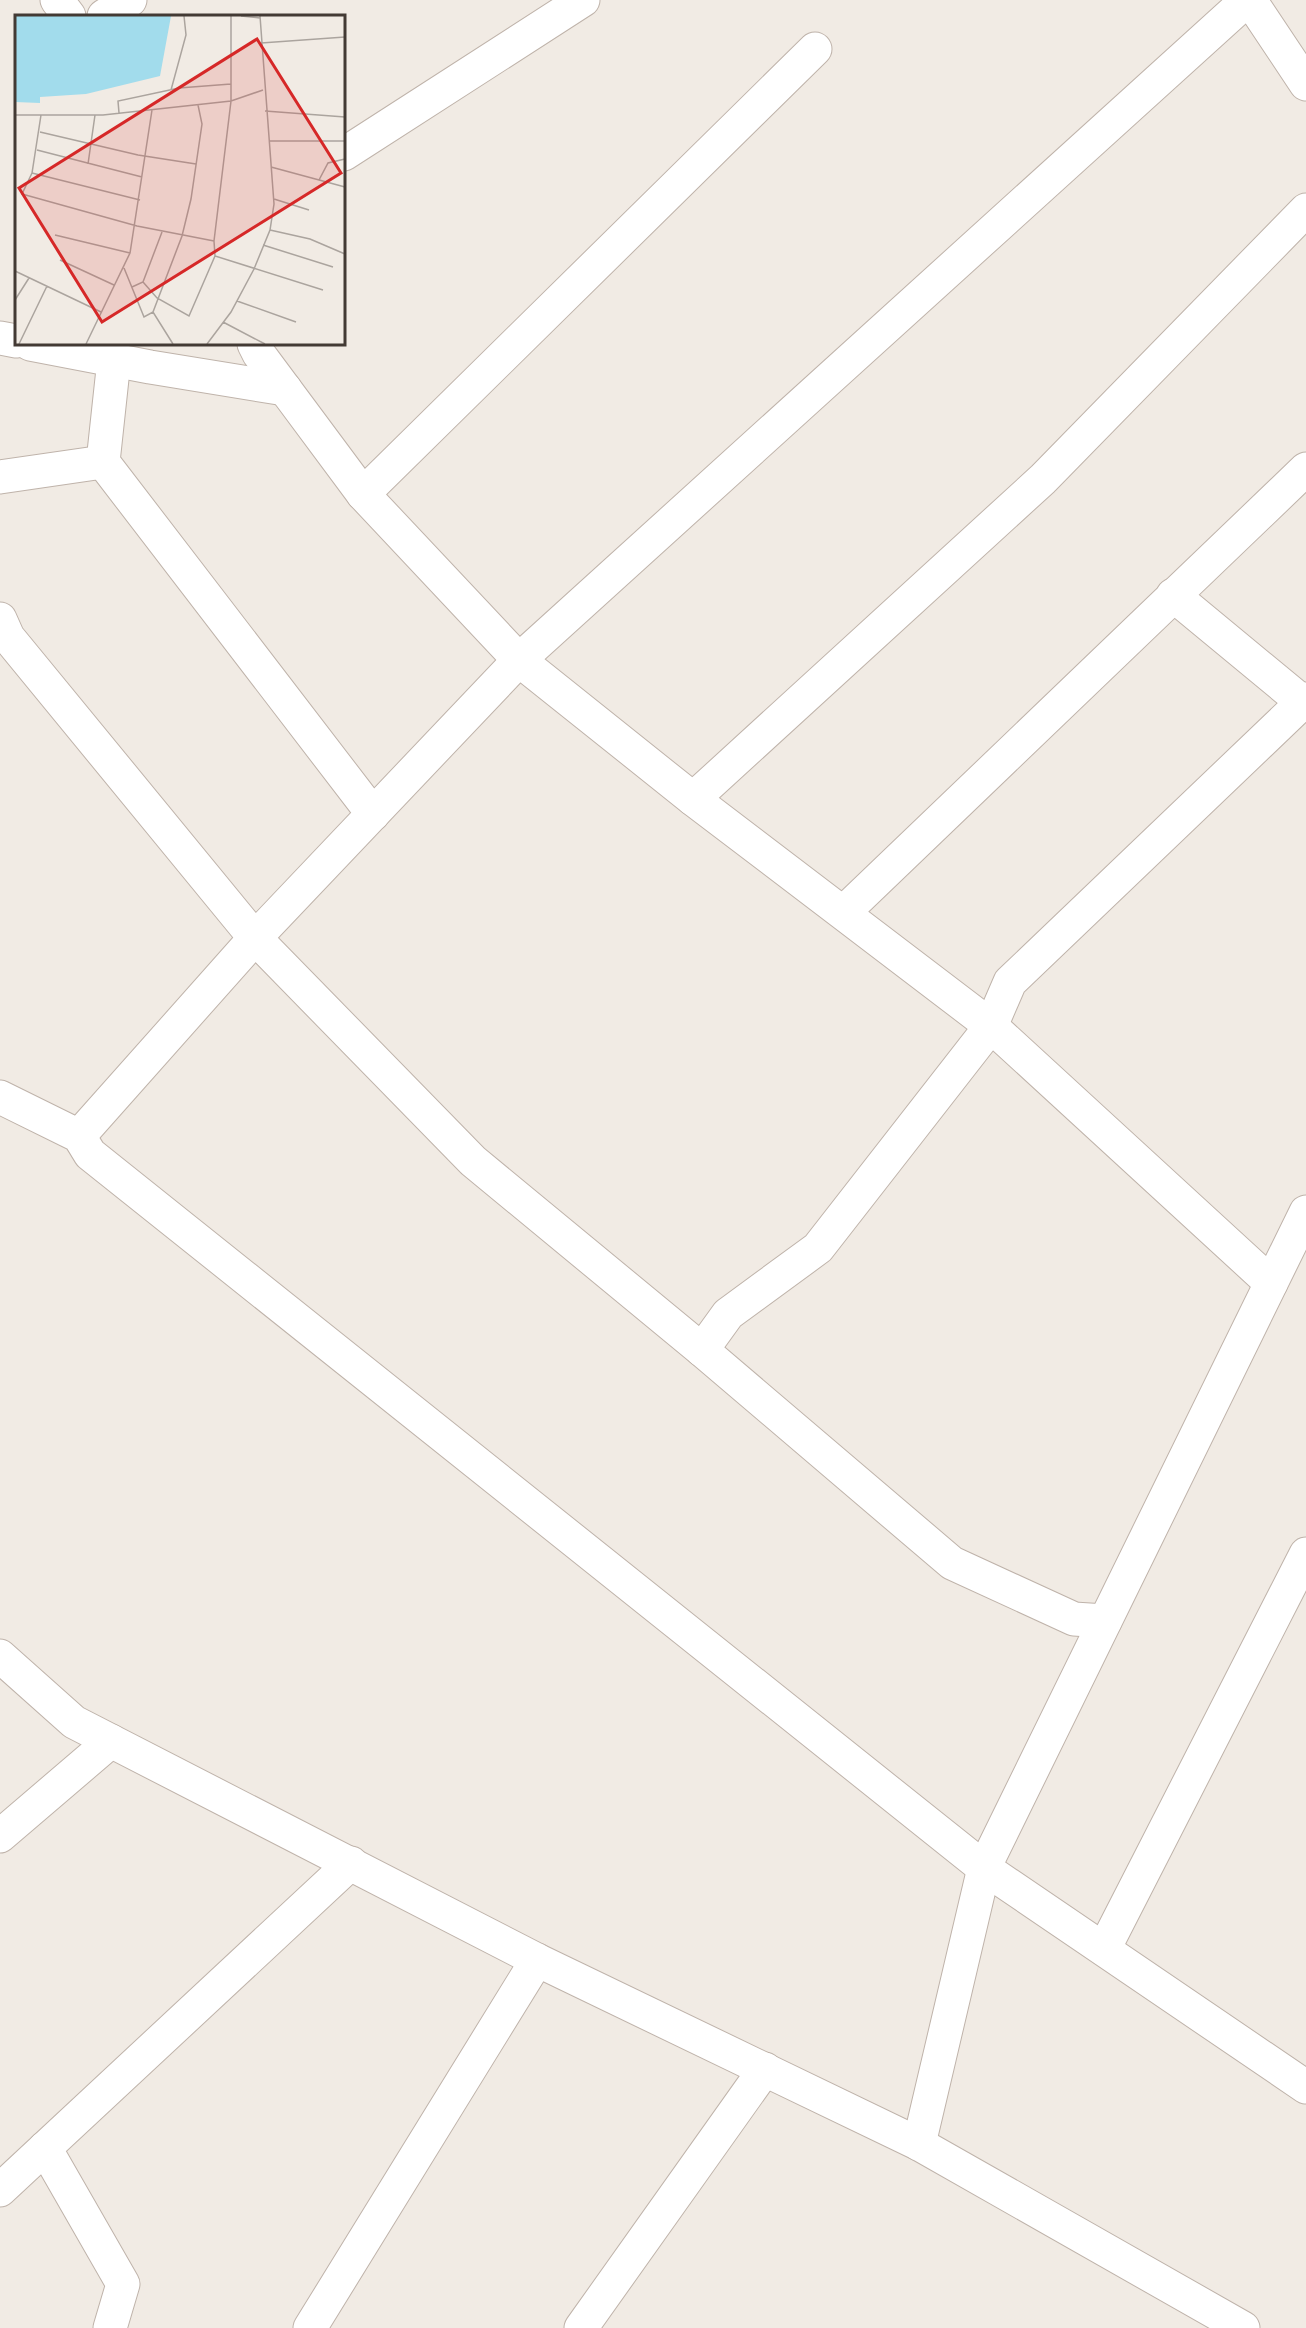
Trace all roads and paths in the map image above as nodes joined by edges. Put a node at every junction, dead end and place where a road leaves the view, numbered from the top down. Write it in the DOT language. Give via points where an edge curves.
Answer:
graph roads {
  1 [pos="57,0"];
  2 [pos="130,0"];
  3 [pos="583,0"];
  4 [pos="1249,0"];
  5 [pos="68,15"];
  6 [pos="106,15"];
  7 [pos="815,49"];
  8 [pos="1306,84"];
  9 [pos="345,153"];
  10 [pos="1306,210"];
  11 [pos="0,338"];
  12 [pos="15,341"];
  13 [pos="35,345"];
  14 [pos="254,345"];
  15 [pos="114,360"];
  16 [pos="285,388"];
  17 [pos="103,462"];
  18 [pos="1306,469"];
  19 [pos="0,477"];
  20 [pos="363,494"];
  21 [pos="1173,595"];
  22 [pos="0,619"];
  23 [pos="519,660"];
  24 [pos="1305,702"];
  25 [pos="693,798"];
  26 [pos="373,814"];
  27 [pos="843,912"];
  28 [pos="255,938"];
  29 [pos="991,1026"];
  30 [pos="0,1097"];
  31 [pos="79,1136"];
  32 [pos="1306,1212"];
  33 [pos="1271,1283"];
  34 [pos="702,1350"];
  35 [pos="1306,1554"];
  36 [pos="1105,1621"];
  37 [pos="0,1656"];
  38 [pos="111,1741"];
  39 [pos="0,1836"];
  40 [pos="351,1863"];
  41 [pos="984,1868"];
  42 [pos="1104,1949"];
  43 [pos="537,1960"];
  44 [pos="765,2069"];
  45 [pos="1306,2087"];
  46 [pos="919,2144"];
  47 [pos="45,2148"];
  48 [pos="0,2190"];
  49 [pos="110,2328"];
  50 [pos="310,2328"];
  51 [pos="581,2328"];
  52 [pos="1243,2328"];
  1 -- 5 [label="street"];
  2 -- 6 [label="street"];
  3 -- 9 [label="street"];
  4 -- 8 [label="street"];
  4 -- 23 [label="street"];
  7 -- 20 [label="street"];
  10 -- 25 [label="street" via="1043,479"];
  11 -- 12 [label="street"];
  13 -- 15 [label="street"];
  14 -- 16 [label="street"];
  15 -- 16 [label="street"];
  15 -- 17 [label="street"];
  16 -- 20 [label="street"];
  17 -- 19 [label="street"];
  17 -- 26 [label="street"];
  18 -- 21 [label="street"];
  20 -- 23 [label="street"];
  21 -- 24 [label="street"];
  21 -- 27 [label="street"];
  22 -- 28 [label="street" via="8,637"];
  23 -- 25 [label="street"];
  23 -- 26 [label="street"];
  24 -- 29 [label="street" via="1011,982"];
  25 -- 27 [label="street"];
  26 -- 28 [label="street"];
  27 -- 29 [label="street"];
  28 -- 31 [label="street"];
  28 -- 34 [label="street" via="473,1161"];
  29 -- 33 [label="street"];
  29 -- 34 [label="street" via="818,1248 728,1314"];
  30 -- 31 [label="street"];
  31 -- 41 [label="street" via="90,1154"];
  32 -- 33 [label="street"];
  33 -- 36 [label="street"];
  34 -- 36 [label="street" via="952,1563 1074,1619"];
  35 -- 42 [label="street"];
  36 -- 41 [label="street"];
  37 -- 38 [label="street" via="74,1722"];
  38 -- 39 [label="street"];
  38 -- 40 [label="street"];
  40 -- 43 [label="street"];
  40 -- 47 [label="street"];
  41 -- 42 [label="street"];
  41 -- 46 [label="street"];
  42 -- 45 [label="street"];
  43 -- 44 [label="street"];
  43 -- 50 [label="street"];
  44 -- 46 [label="street"];
  44 -- 51 [label="street"];
  46 -- 52 [label="street"];
  47 -- 48 [label="street"];
  47 -- 49 [label="street" via="123,2284"];
}
